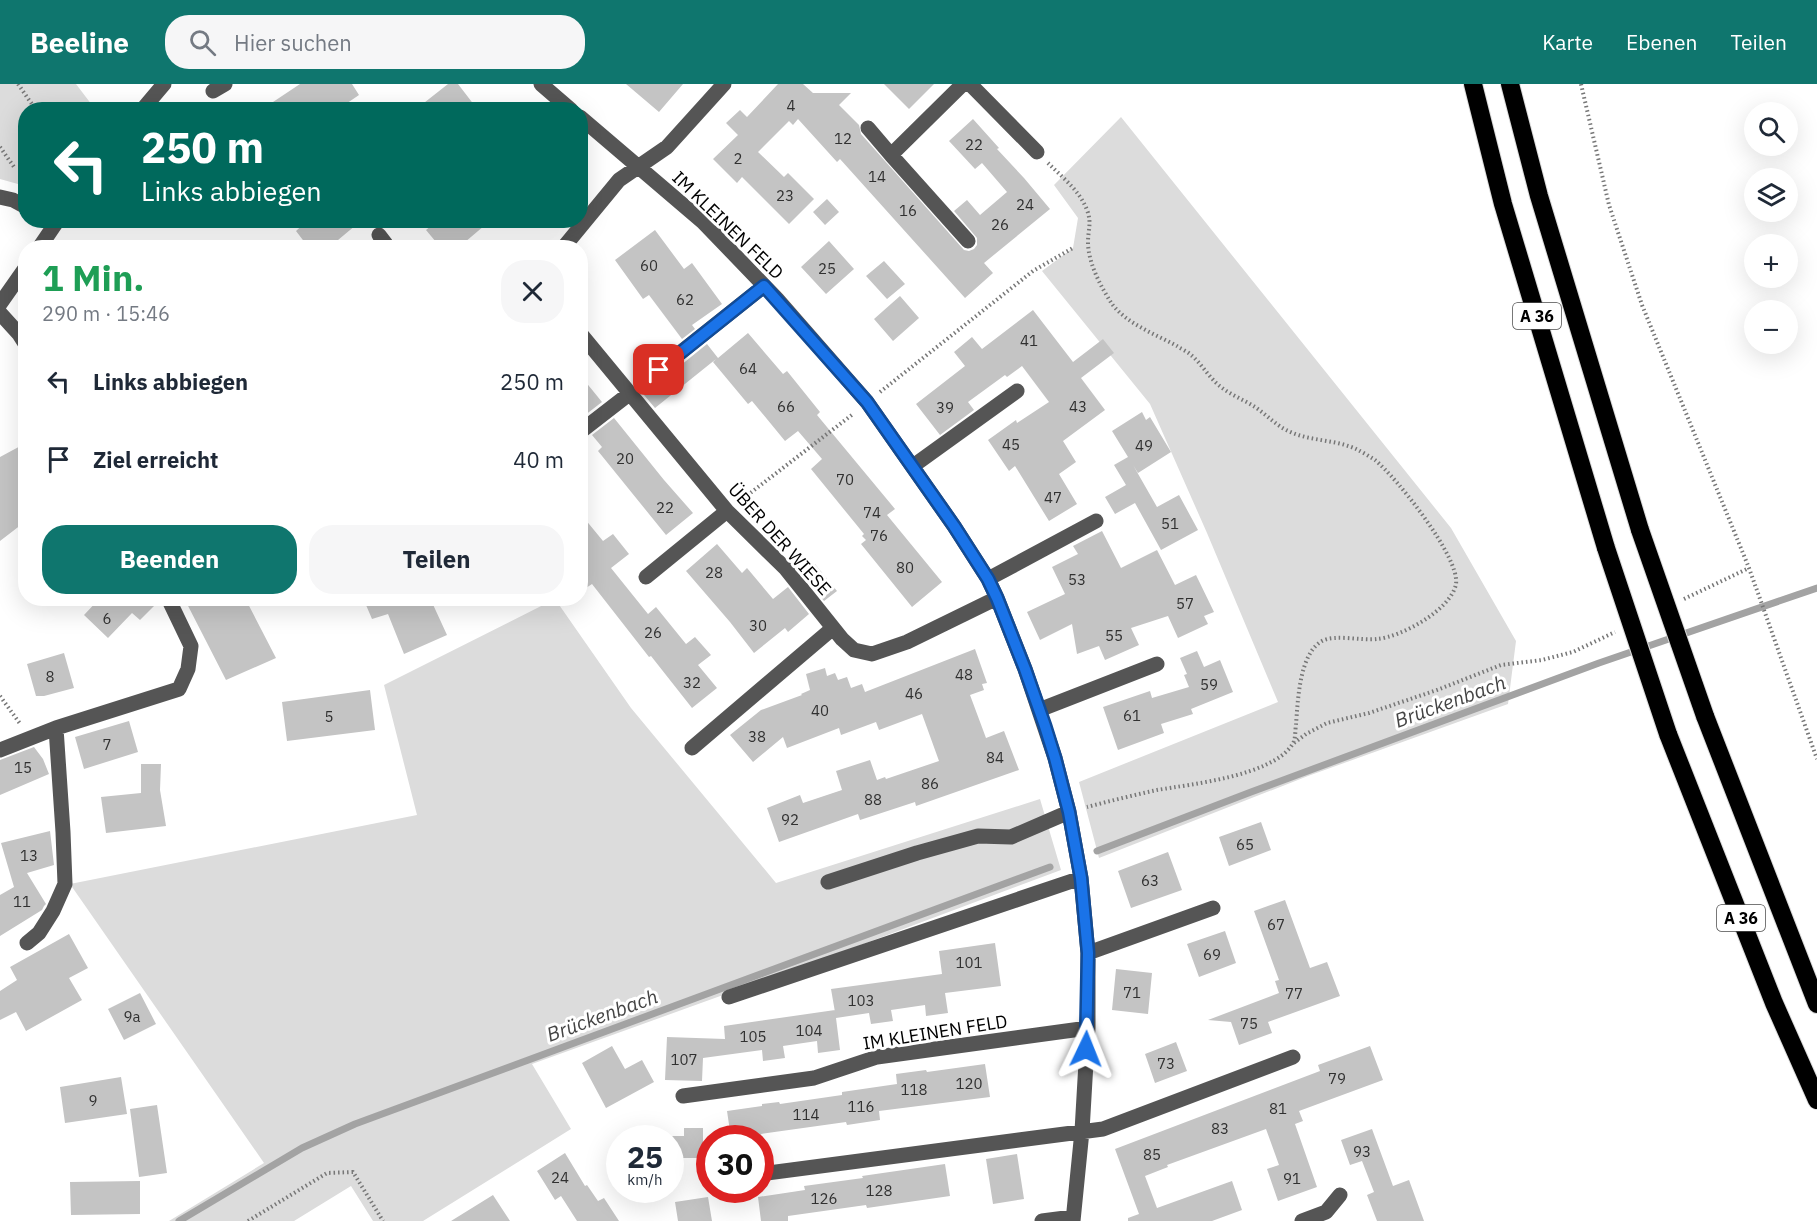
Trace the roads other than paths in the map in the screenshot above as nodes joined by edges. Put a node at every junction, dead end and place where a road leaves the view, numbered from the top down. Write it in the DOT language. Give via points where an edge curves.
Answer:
graph roads {
  1 [pos="164,84"];
  2 [pos="724,84"];
  3 [pos="963,84"];
  4 [pos="970,84"];
  5 [pos="1473,84"];
  6 [pos="1510,84"];
  7 [pos="542,85"];
  8 [pos="149,102"];
  9 [pos="562,102"];
  10 [pos="588,124"];
  11 [pos="868,128"];
  12 [pos="1037,152"];
  13 [pos="891,155"];
  14 [pos="639,166"];
  15 [pos="0,197"];
  16 [pos="18,203"];
  17 [pos="588,218"];
  18 [pos="580,228"];
  19 [pos="379,236"];
  20 [pos="382,240"];
  21 [pos="570,240"];
  22 [pos="968,241"];
  23 [pos="18,278"];
  24 [pos="764,286"];
  25 [pos="0,304"];
  26 [pos="0,313"];
  27 [pos="18,334"];
  28 [pos="588,343"];
  29 [pos="642,384"];
  30 [pos="1017,391"];
  31 [pos="629,394"];
  32 [pos="588,426"];
  33 [pos="913,466"];
  34 [pos="727,511"];
  35 [pos="1096,520"];
  36 [pos="646,577"];
  37 [pos="988,579"];
  38 [pos="997,598"];
  39 [pos="172,606"];
  40 [pos="833,628"];
  41 [pos="1157,664"];
  42 [pos="1039,710"];
  43 [pos="56,728"];
  44 [pos="692,747"];
  45 [pos="0,750"];
  46 [pos="1069,812"];
  47 [pos="1081,878"];
  48 [pos="828,882"];
  49 [pos="1213,908"];
  50 [pos="27,943"];
  51 [pos="1088,953"];
  52 [pos="729,997"];
  53 [pos="1817,1004"];
  54 [pos="1088,1028"];
  55 [pos="1293,1057"];
  56 [pos="683,1096"];
  57 [pos="1817,1100"];
  58 [pos="1082,1131"];
  59 [pos="774,1172"];
  60 [pos="1340,1195"];
  61 [pos="1073,1219"];
  62 [pos="1042,1221"];
  63 [pos="1302,1221"];
  1 -- 8 [label="street"];
  2 -- 14 [label="street" via="667,147"];
  3 -- 13 [label="street"];
  4 -- 12 [label="street"];
  5 -- 57 [label="highway, A 36, bridge" via="1506,215 1606,548 1668,734 1774,1003"];
  6 -- 53 [label="highway, A 36, bridge" via="1539,196 1640,531 1705,716"];
  7 -- 9 [label="street"];
  10 -- 14 [label="street, IM KLEINEN FELD"];
  11 -- 13 [label="street"];
  13 -- 22 [label="street"];
  14 -- 17 [label="street" via="620,180"];
  14 -- 24 [label="street, IM KLEINEN FELD" via="703,222"];
  15 -- 16 [label="street"];
  18 -- 21 [label="street"];
  19 -- 20 [label="street"];
  23 -- 25 [label="street"];
  24 -- 29 [label="street"];
  24 -- 33 [label="street, IM KLEINEN FELD" via="867,402"];
  26 -- 27 [label="street"];
  28 -- 31 [label="street, ÜBER DER WIESE"];
  30 -- 33 [label="street"];
  31 -- 32 [label="street"];
  31 -- 34 [label="street, ÜBER DER WIESE"];
  33 -- 37 [label="street, IM KLEINEN FELD"];
  34 -- 36 [label="street"];
  34 -- 40 [label="street, ÜBER DER WIESE" via="786,569"];
  35 -- 37 [label="street"];
  37 -- 38 [label="street, IM KLEINEN FELD"];
  38 -- 40 [label="street, ÜBER DER WIESE" via="907,642 872,654 854,650"];
  38 -- 42 [label="street, IM KLEINEN FELD"];
  39 -- 43 [label="street" via="192,646 189,669 179,689"];
  40 -- 44 [label="street"];
  41 -- 42 [label="street"];
  42 -- 46 [label="street, IM KLEINEN FELD"];
  43 -- 45 [label="street"];
  43 -- 50 [label="street" via="65,885 39,933"];
  46 -- 47 [label="street, IM KLEINEN FELD"];
  46 -- 48 [label="street" via="1011,837 978,836"];
  47 -- 51 [label="street, IM KLEINEN FELD"];
  47 -- 52 [label="street"];
  49 -- 51 [label="street"];
  51 -- 54 [label="street, IM KLEINEN FELD"];
  54 -- 56 [label="street, IM KLEINEN FELD" via="877,1057 814,1078"];
  54 -- 58 [label="street, IM KLEINEN FELD"];
  55 -- 58 [label="street" via="1103,1129"];
  58 -- 59 [label="street"];
  58 -- 61 [label="street, IM KLEINEN FELD"];
  60 -- 63 [label="street" via="1326,1212"];
  61 -- 62 [label="street, IM KLEINEN FELD"];
}
